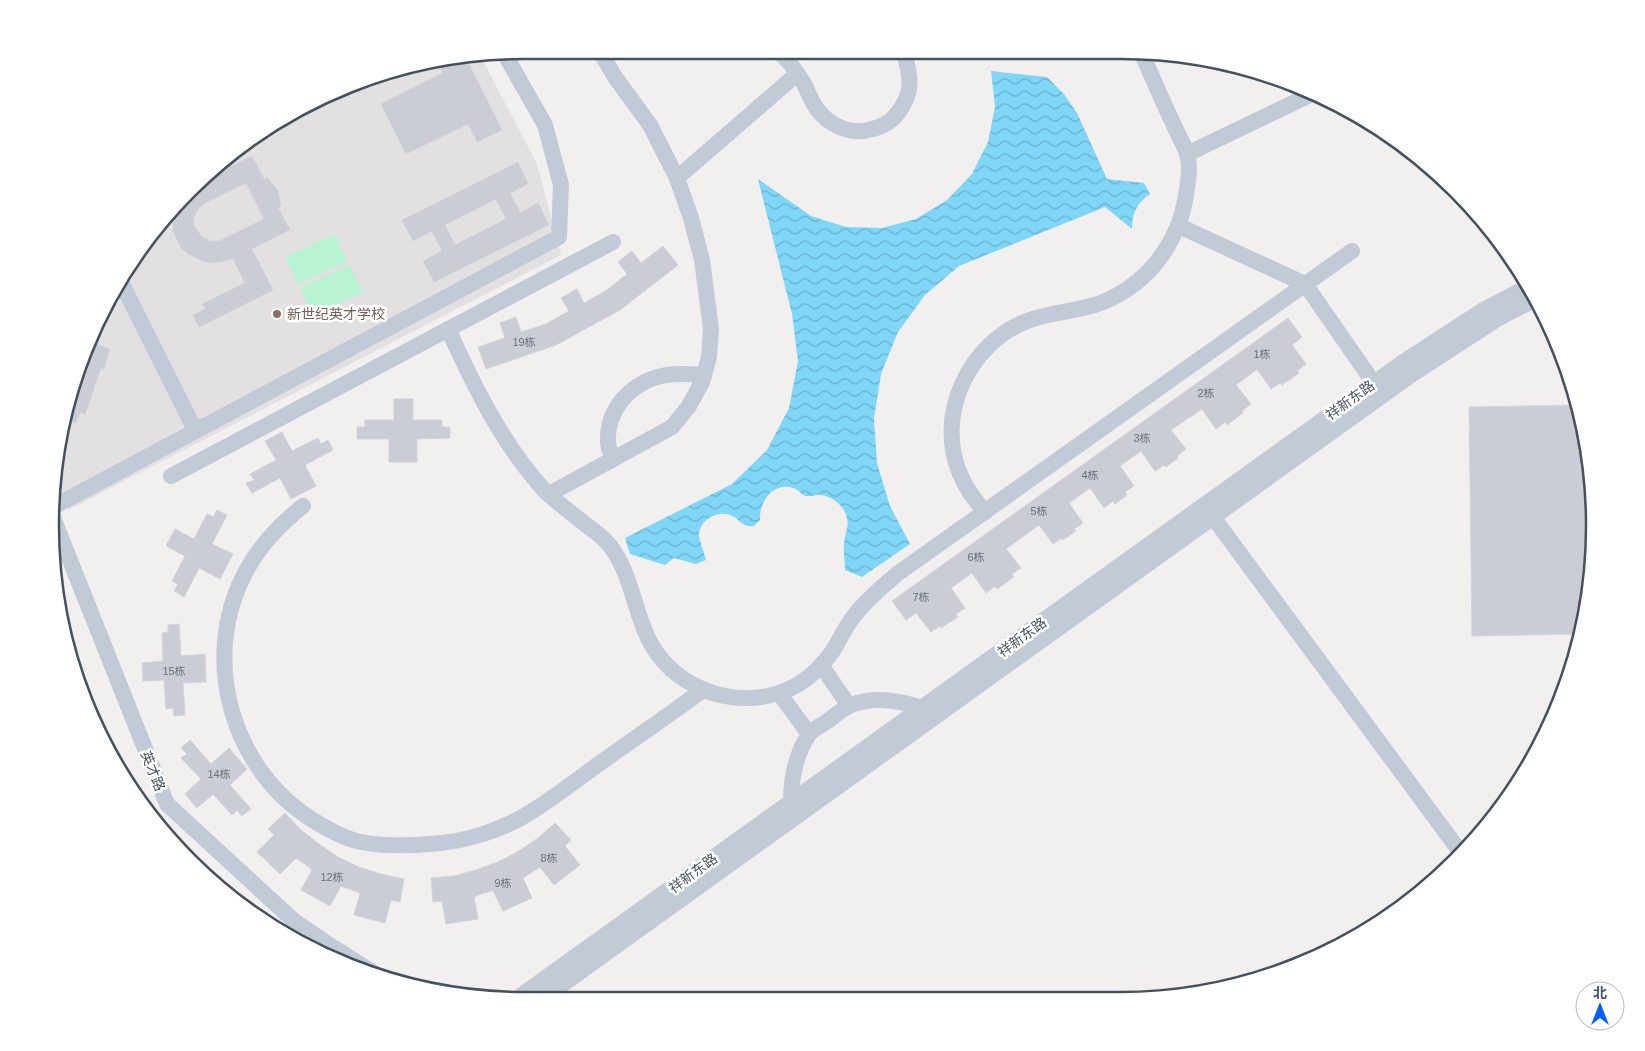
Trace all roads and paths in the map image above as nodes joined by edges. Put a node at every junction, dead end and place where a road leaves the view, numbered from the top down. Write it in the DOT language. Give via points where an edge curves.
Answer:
graph roads {
  1 [pos="604,59"];
  2 [pos="785,59"];
  3 [pos="906,59"];
  4 [pos="507,60"];
  5 [pos="1145,60"];
  6 [pos="797,74"];
  7 [pos="1305,97"];
  8 [pos="1187,154"];
  9 [pos="677,178"];
  10 [pos="1179,226"];
  11 [pos="613,242"];
  12 [pos="1352,251"];
  13 [pos="1306,284"];
  14 [pos="124,288"];
  15 [pos="1523,290"];
  16 [pos="1529,302"];
  17 [pos="448,329"];
  18 [pos="704,375"];
  19 [pos="1378,390"];
  20 [pos="195,430"];
  21 [pos="612,460"];
  22 [pos="171,476"];
  23 [pos="549,494"];
  24 [pos="60,502"];
  25 [pos="303,506"];
  26 [pos="1209,511"];
  27 [pos="985,512"];
  28 [pos="59,533"];
  29 [pos="822,665"];
  30 [pos="703,690"];
  31 [pos="779,693"];
  32 [pos="849,706"];
  33 [pos="922,708"];
  34 [pos="809,734"];
  35 [pos="791,802"];
  36 [pos="1457,848"];
  37 [pos="351,958"];
  38 [pos="526,992"];
  39 [pos="552,992"];
  1 -- 9 [label="street" via="650,125"];
  2 -- 6 [label="street"];
  3 -- 6 [label="street" via="910,88 904,105 894,118 879,128 862,132 844,130 829,122 817,109"];
  4 -- 20 [label="street" via="544,125 561,185 559,237"];
  5 -- 8 [label="street"];
  6 -- 9 [label="street"];
  7 -- 8 [label="street"];
  8 -- 10 [label="street" via="1189,179"];
  9 -- 18 [label="street" via="692,218 703,270 711,329"];
  10 -- 13 [label="street"];
  10 -- 27 [label="street" via="1168,248 1135,284 1091,306 1026,321 990,344 974,362 962,382 955,404 953,451 970,494"];
  11 -- 17 [label="street"];
  12 -- 13 [label="street"];
  13 -- 19 [label="street"];
  13 -- 27 [label="street"];
  14 -- 20 [label="street"];
  15 -- 19 [label="street, 祥新东路" via="1484,309"];
  16 -- 19 [label="street, 祥新东路"];
  17 -- 22 [label="street"];
  17 -- 23 [label="street" via="495,422 524,466"];
  18 -- 21 [label="street" via="690,406 672,427"];
  18 -- 21 [label="street" via="665,375 629,392 617,406 610,423 608,442"];
  19 -- 26 [label="street, 祥新东路"];
  20 -- 24 [label="street"];
  21 -- 23 [label="street"];
  23 -- 30 [label="street" via="611,546 621,564 648,638 662,660 681,678"];
  25 -- 30 [label="street" via="260,548 244,574 226,631 226,691 246,748 262,774 306,816 332,831 360,842 395,846 466,838 500,827 532,812"];
  26 -- 33 [label="street, 祥新东路"];
  26 -- 36 [label="street"];
  26 -- 39 [label="street, 祥新东路"];
  27 -- 29 [label="street" via="881,587 853,617"];
  28 -- 37 [label="street, 英才路" via="167,804 293,920"];
  29 -- 31 [label="street"];
  29 -- 32 [label="street"];
  30 -- 31 [label="street" via="728,697 754,698"];
  31 -- 34 [label="street"];
  32 -- 33 [label="street" via="886,700"];
  32 -- 34 [label="street"];
  33 -- 35 [label="street, 祥新东路"];
  34 -- 35 [label="street" via="797,760"];
  35 -- 38 [label="street, 祥新东路"];
}
